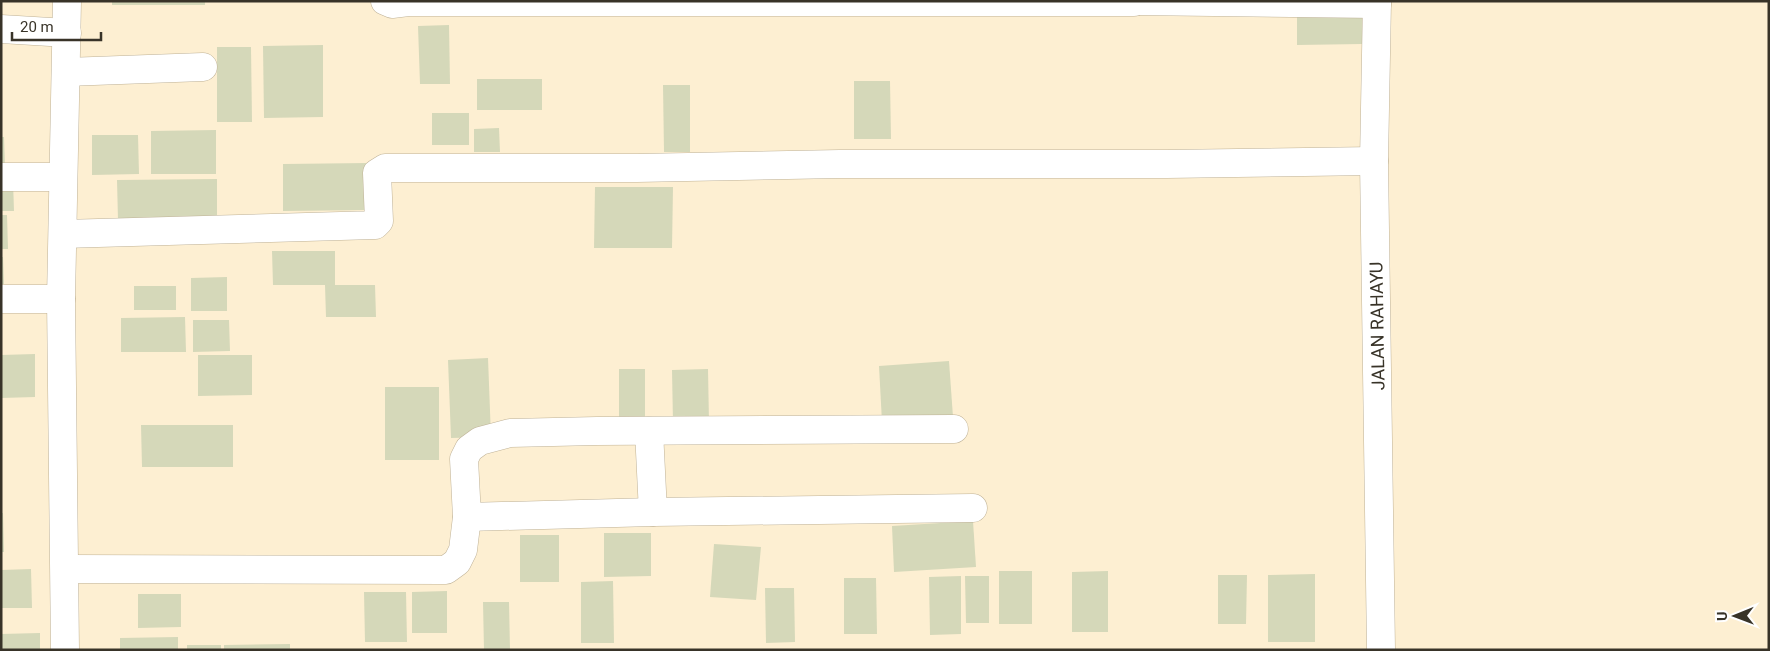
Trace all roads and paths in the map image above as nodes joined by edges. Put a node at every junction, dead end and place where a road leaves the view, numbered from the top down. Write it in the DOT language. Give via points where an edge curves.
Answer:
graph roads {
  1 [pos="67,1"];
  2 [pos="385,1"];
  3 [pos="1134,2"];
  4 [pos="1377,3"];
  5 [pos="1,29"];
  6 [pos="67,33"];
  7 [pos="203,67"];
  8 [pos="66,72"];
  9 [pos="1374,161"];
  10 [pos="63,176"];
  11 [pos="1,177"];
  12 [pos="63,234"];
  13 [pos="1,299"];
  14 [pos="61,299"];
  15 [pos="954,430"];
  16 [pos="649,431"];
  17 [pos="973,508"];
  18 [pos="653,512"];
  19 [pos="467,517"];
  20 [pos="65,569"];
  21 [pos="65,650"];
  22 [pos="1381,650"];
  1 -- 6 [label="street"];
  2 -- 3 [label="street" via="392,4"];
  3 -- 4 [label="street"];
  4 -- 9 [label="street, JALAN RAHAYU"];
  5 -- 6 [label="street"];
  6 -- 8 [label="street"];
  7 -- 8 [label="street"];
  8 -- 10 [label="street"];
  9 -- 12 [label="street" via="386,168 377,172 380,220 375,225"];
  9 -- 22 [label="street, JALAN RAHAYU"];
  10 -- 11 [label="street"];
  10 -- 12 [label="street"];
  12 -- 14 [label="street"];
  13 -- 14 [label="street"];
  14 -- 20 [label="street"];
  15 -- 16 [label="street"];
  16 -- 18 [label="street"];
  16 -- 19 [label="street" via="510,433 480,441 469,449 464,459"];
  17 -- 18 [label="street"];
  18 -- 19 [label="street"];
  19 -- 20 [label="street" via="463,550 457,562 446,570"];
  20 -- 21 [label="street"];
}
